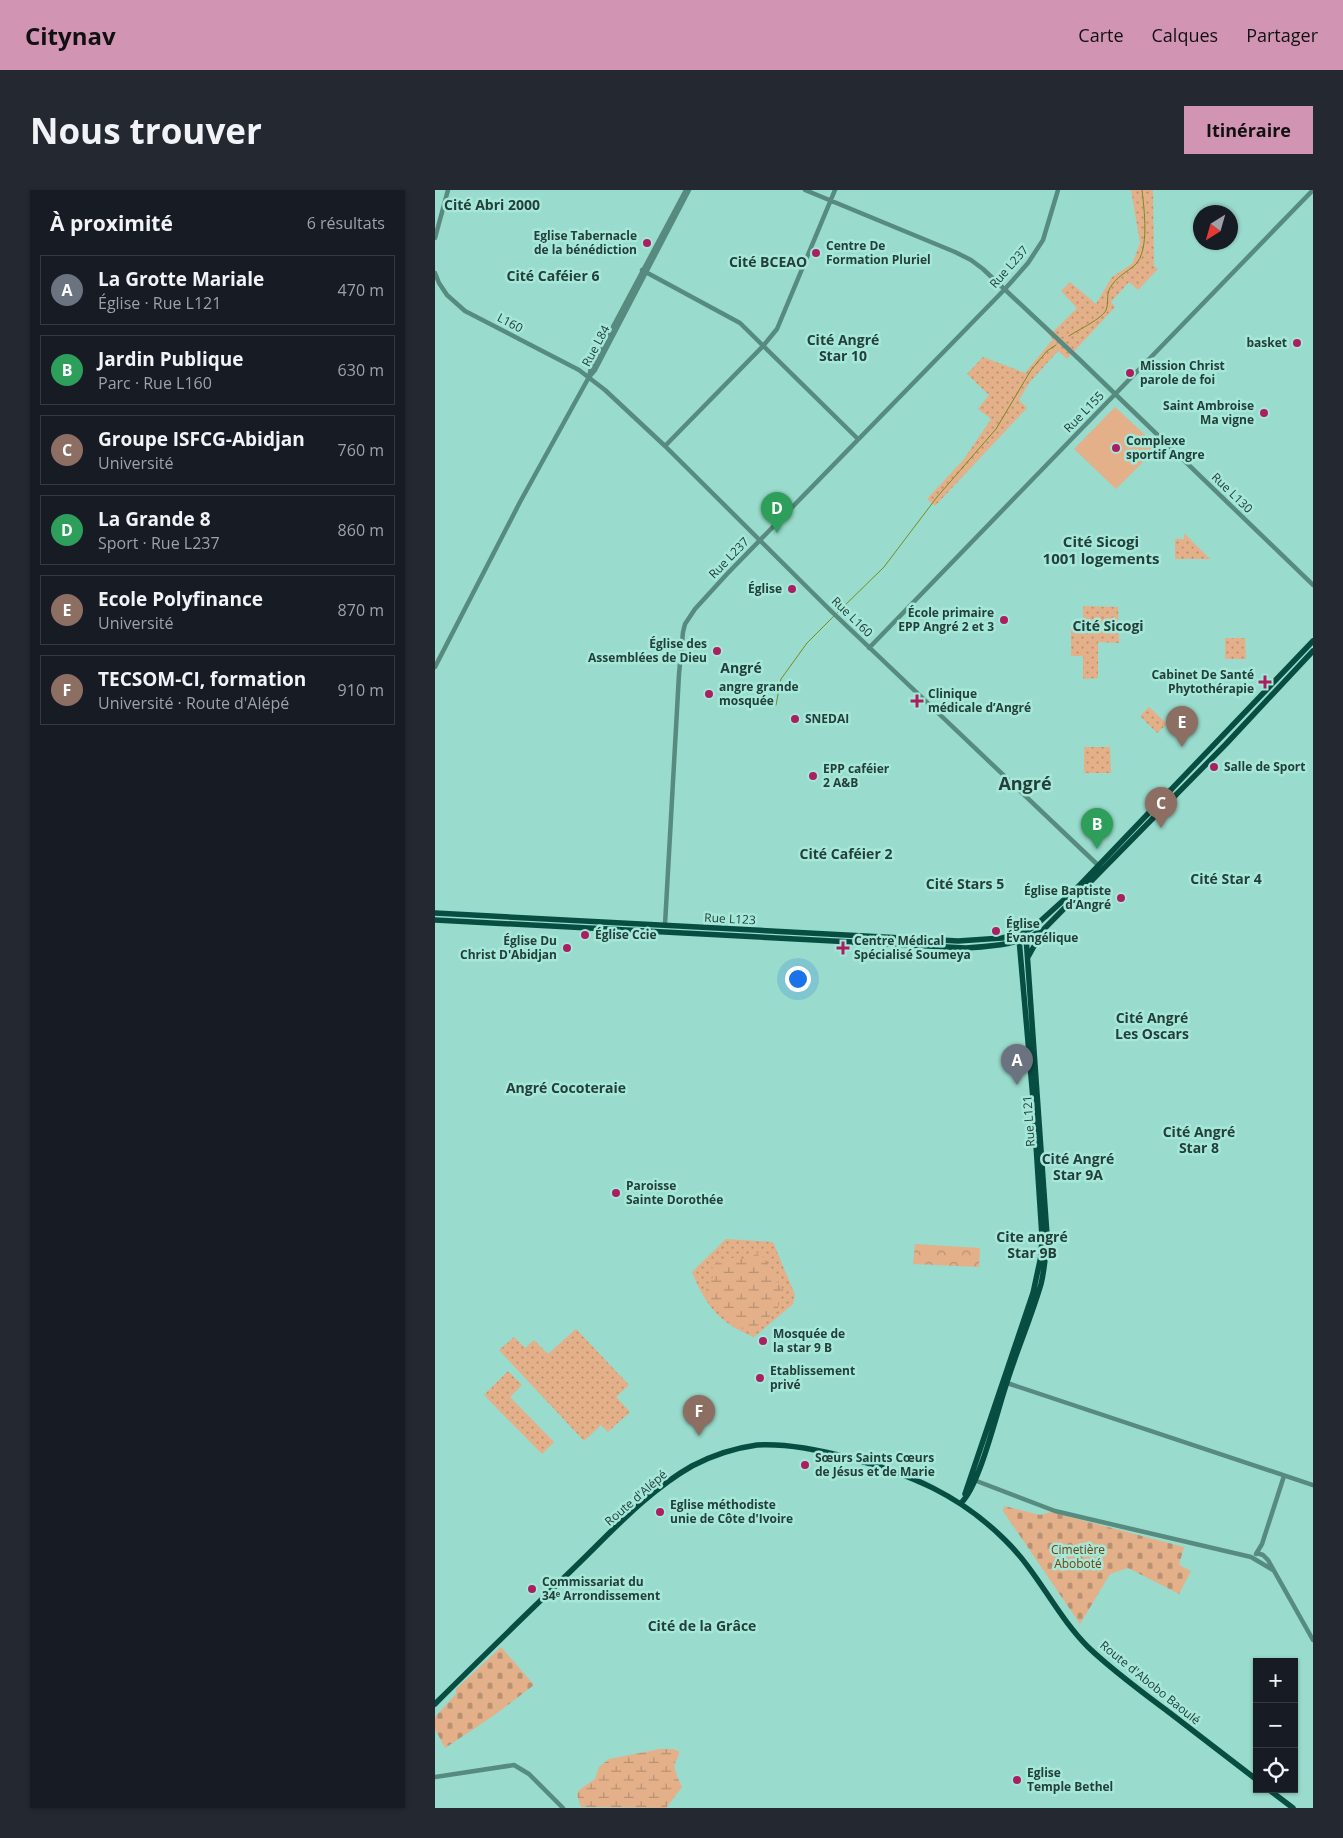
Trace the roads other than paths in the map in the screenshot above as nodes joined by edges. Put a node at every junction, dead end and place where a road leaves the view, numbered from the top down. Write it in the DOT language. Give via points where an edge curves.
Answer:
graph roads {
  1 [pos="448,190"];
  2 [pos="688,190"];
  3 [pos="805,190"];
  4 [pos="835,190"];
  5 [pos="1058,190"];
  6 [pos="1313,190"];
  7 [pos="831,200"];
  8 [pos="435,238"];
  9 [pos="644,271"];
  10 [pos="435,273"];
  11 [pos="1005,289"];
  12 [pos="763,346"];
  13 [pos="589,377"];
  14 [pos="1115,394"];
  15 [pos="858,439"];
  16 [pos="665,446"];
  17 [pos="759,541"];
  18 [pos="1313,585"];
  19 [pos="1313,641"];
  20 [pos="869,648"];
  21 [pos="1313,651"];
  22 [pos="435,667"];
  23 [pos="1100,867"];
  24 [pos="435,913"];
  25 [pos="435,920"];
  26 [pos="665,925"];
  27 [pos="1044,929"];
  28 [pos="1025,936"];
  29 [pos="1018,942"];
  30 [pos="1027,961"];
  31 [pos="1004,1382"];
  32 [pos="1284,1476"];
  33 [pos="973,1480"];
  34 [pos="1313,1485"];
  35 [pos="961,1503"];
  36 [pos="1262,1544"];
  37 [pos="1257,1553"];
  38 [pos="1263,1555"];
  39 [pos="1248,1556"];
  40 [pos="1257,1560"];
  41 [pos="1273,1570"];
  42 [pos="1313,1640"];
  43 [pos="435,1704"];
  44 [pos="435,1777"];
  45 [pos="1253,1777"];
  46 [pos="1273,1793"];
  47 [pos="563,1808"];
  48 [pos="1293,1808"];
  1 -- 8 [label="street"];
  2 -- 9 [label="street, Rue L84"];
  3 -- 7 [label="street, Rue L130"];
  4 -- 7 [label="street"];
  5 -- 11 [label="street, Rue L237" via="1043,240 1028,264"];
  6 -- 14 [label="street, Rue L155"];
  7 -- 11 [label="street, Rue L130" via="971,260"];
  7 -- 12 [label="street" via="782,318"];
  9 -- 12 [label="street" via="731,318"];
  9 -- 13 [label="street, Rue L84"];
  10 -- 13 [label="street, L160" via="447,295 465,310"];
  11 -- 14 [label="street, Rue L130"];
  11 -- 15 [label="street, Rue L237"];
  12 -- 15 [label="street"];
  12 -- 16 [label="street"];
  13 -- 16 [label="street, Rue L160"];
  13 -- 22 [label="street, Rue L84"];
  14 -- 18 [label="street, Rue L130"];
  14 -- 20 [label="street, Rue L155"];
  15 -- 17 [label="street, Rue L237"];
  16 -- 17 [label="street, Rue L160"];
  17 -- 20 [label="street, Rue L160"];
  17 -- 26 [label="street, Rue L237" via="703,600 685,624 679,674"];
  19 -- 23 [label="main road"];
  20 -- 23 [label="street, Rue L160"];
  21 -- 23 [label="main road" via="1226,744"];
  23 -- 27 [label="main road"];
  23 -- 28 [label="main road"];
  24 -- 26 [label="main road, Rue L123"];
  25 -- 29 [label="main road, Rue L123" via="966,948"];
  26 -- 28 [label="main road, Rue L123" via="958,940"];
  27 -- 28 [label="main road"];
  27 -- 30 [label="main road"];
  28 -- 29 [label="main road, Rue L123"];
  28 -- 30 [label="main road, Rue L121"];
  29 -- 31 [label="main road" via="1042,1245 1033,1293"];
  30 -- 31 [label="main road, Rue L121" via="1047,1235 1041,1284"];
  31 -- 32 [label="street"];
  31 -- 33 [label="main road"];
  32 -- 34 [label="street"];
  32 -- 36 [label="street"];
  33 -- 35 [label="main road" via="966,1499"];
  33 -- 39 [label="street" via="1055,1511"];
  35 -- 43 [label="main road, Route d'Alépé" via="896,1471 817,1450 781,1445 753,1446 707,1460 670,1480 648,1497"];
  35 -- 45 [label="main road, Route d'Abobo Baoulé" via="1020,1556 1062,1617 1092,1650"];
  36 -- 37 [label="street"];
  36 -- 38 [label="street"];
  37 -- 38 [label="street"];
  37 -- 39 [label="street"];
  37 -- 40 [label="street"];
  38 -- 40 [label="street"];
  38 -- 41 [label="street"];
  39 -- 40 [label="street"];
  40 -- 41 [label="street"];
  41 -- 42 [label="street"];
  44 -- 47 [label="street" via="514,1765 529,1774"];
  46 -- 48 [label="main road"];
}
